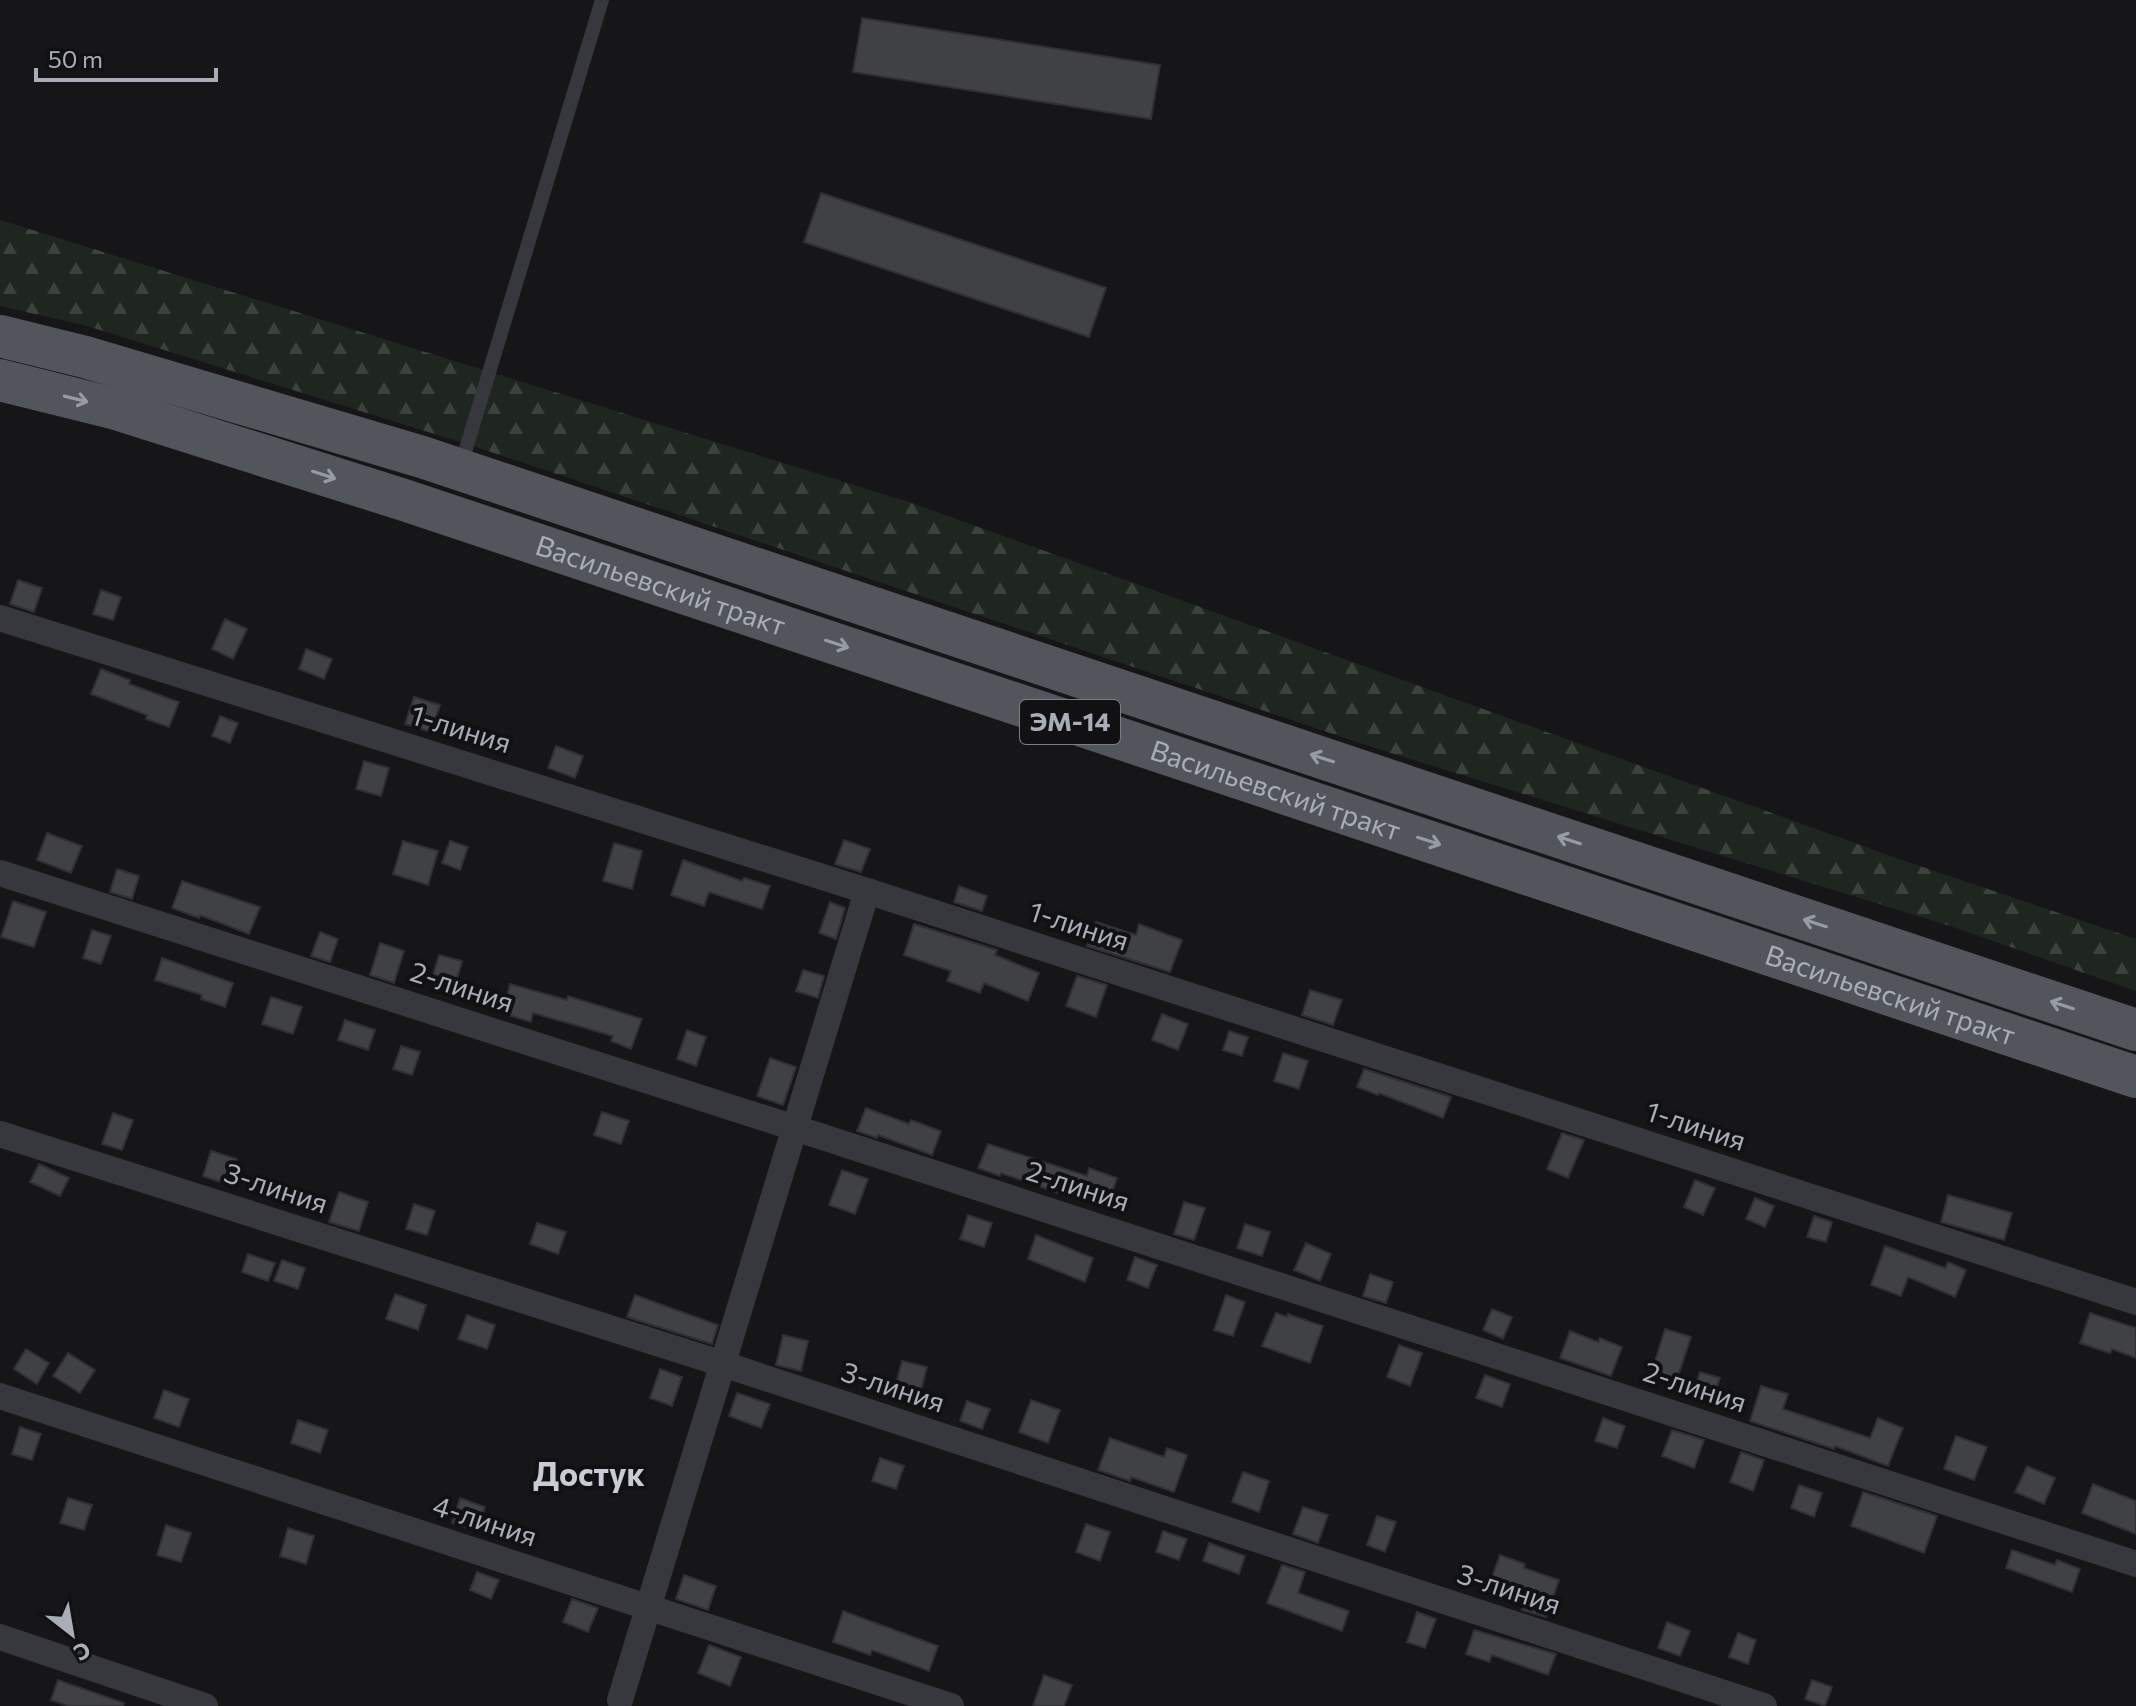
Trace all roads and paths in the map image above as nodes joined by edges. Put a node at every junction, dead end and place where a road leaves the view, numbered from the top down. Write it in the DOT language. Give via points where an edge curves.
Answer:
graph roads {
  1 [pos="602,0"];
  2 [pos="0,336"];
  3 [pos="0,380"];
  4 [pos="460,470"];
  5 [pos="0,618"];
  6 [pos="0,873"];
  7 [pos="867,891"];
  8 [pos="2136,1030"];
  9 [pos="2136,1077"];
  10 [pos="795,1128"];
  11 [pos="0,1134"];
  12 [pos="2136,1302"];
  13 [pos="723,1364"];
  14 [pos="0,1396"];
  15 [pos="2136,1564"];
  16 [pos="648,1608"];
  17 [pos="0,1637"];
  18 [pos="620,1700"];
  19 [pos="205,1706"];
  20 [pos="951,1706"];
  21 [pos="1764,1706"];
  1 -- 4 [label="lane"];
  2 -- 4 [label="main road, Васильевский тракт / ЭМ-14"];
  3 -- 9 [label="main road, Васильевский тракт / ЭМ-14, one-way" via="116,409 404,500"];
  8 -- 4 [label="main road, Васильевский тракт / ЭМ-14, one-way"];
  5 -- 7 [label="street, 1-линия"];
  6 -- 10 [label="street, 2-линия"];
  7 -- 10 [label="street"];
  7 -- 12 [label="street, 1-линия"];
  10 -- 13 [label="street"];
  10 -- 15 [label="street, 2-линия"];
  11 -- 13 [label="street, 3-линия"];
  13 -- 16 [label="street"];
  13 -- 21 [label="street, 3-линия"];
  14 -- 16 [label="street, 4-линия"];
  16 -- 18 [label="street"];
  16 -- 20 [label="street, 4-линия"];
  17 -- 19 [label="street"];
}
